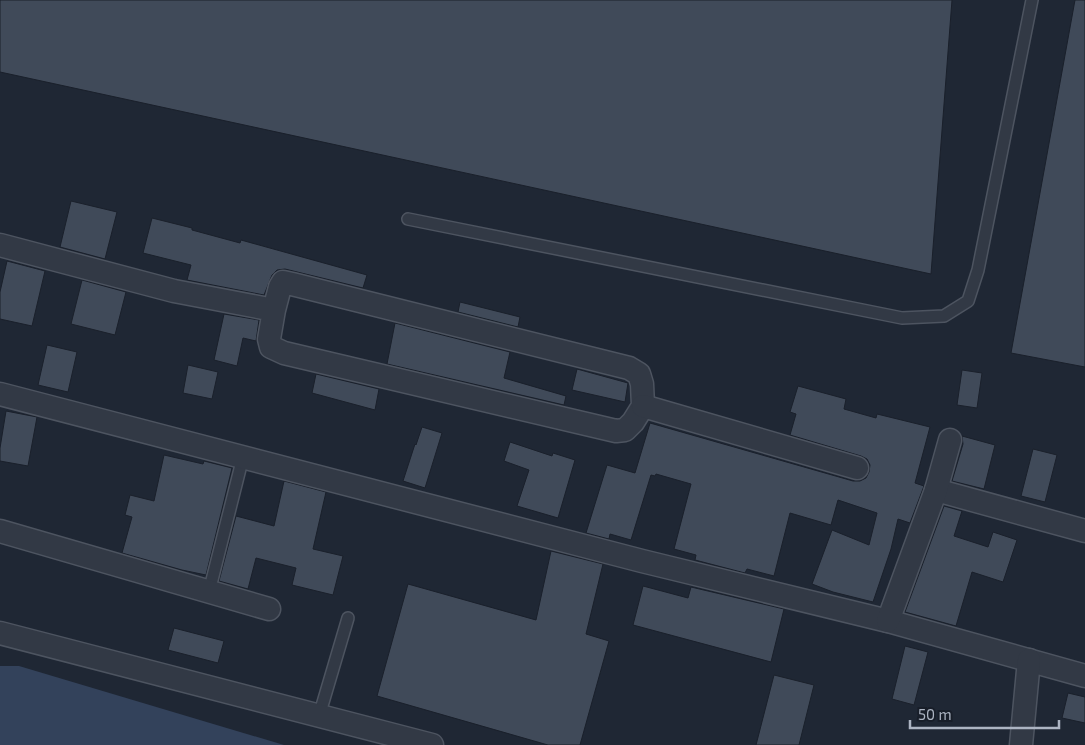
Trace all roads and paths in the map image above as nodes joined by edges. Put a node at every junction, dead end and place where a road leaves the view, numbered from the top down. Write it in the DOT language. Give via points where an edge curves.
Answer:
graph roads {
  1 [pos="1032,0"];
  2 [pos="408,219"];
  3 [pos="0,246"];
  4 [pos="274,310"];
  5 [pos="0,394"];
  6 [pos="643,406"];
  7 [pos="950,440"];
  8 [pos="243,457"];
  9 [pos="857,468"];
  10 [pos="936,490"];
  11 [pos="0,531"];
  12 [pos="1085,532"];
  13 [pos="212,580"];
  14 [pos="269,610"];
  15 [pos="348,618"];
  16 [pos="888,621"];
  17 [pos="0,632"];
  18 [pos="1029,660"];
  19 [pos="1085,676"];
  20 [pos="319,716"];
  21 [pos="432,745"];
  22 [pos="1021,745"];
  1 -- 2 [label="lane" via="978,270 968,301 944,316 902,318"];
  3 -- 4 [label="street" via="174,291"];
  4 -- 6 [label="street" via="283,282 629,368 639,374"];
  4 -- 6 [label="street" via="269,339 271,347 284,353 616,431 625,430"];
  5 -- 8 [label="street"];
  6 -- 9 [label="street"];
  7 -- 10 [label="street"];
  8 -- 13 [label="lane"];
  8 -- 16 [label="street"];
  10 -- 12 [label="street"];
  10 -- 16 [label="street"];
  11 -- 14 [label="street"];
  15 -- 20 [label="lane"];
  16 -- 18 [label="street"];
  17 -- 20 [label="street"];
  18 -- 19 [label="street"];
  18 -- 22 [label="street"];
  20 -- 21 [label="street"];
}
